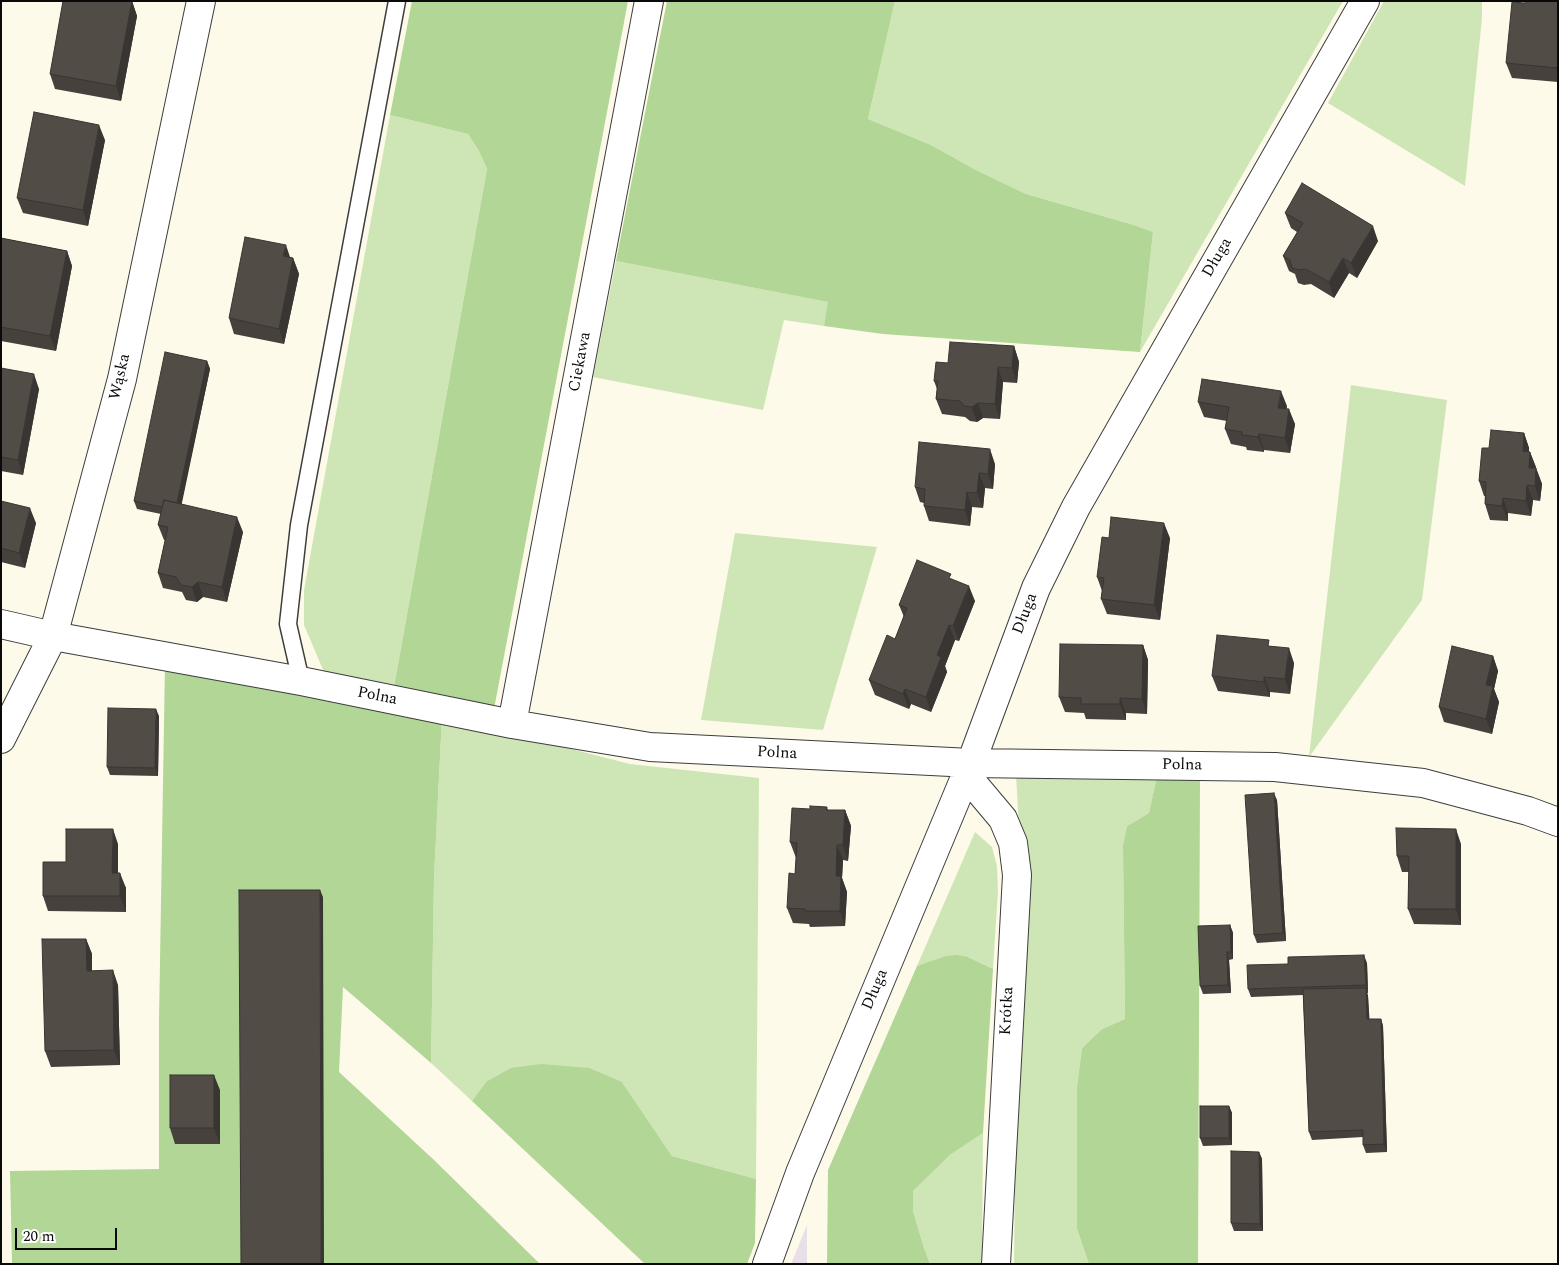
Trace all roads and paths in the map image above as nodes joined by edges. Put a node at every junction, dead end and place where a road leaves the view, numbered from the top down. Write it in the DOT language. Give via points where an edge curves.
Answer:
graph roads {
  1 [pos="201,1"];
  2 [pos="396,1"];
  3 [pos="649,1"];
  4 [pos="1364,1"];
  5 [pos="1,624"];
  6 [pos="53,636"];
  7 [pos="301,682"];
  8 [pos="512,724"];
  9 [pos="1,739"];
  10 [pos="968,769"];
  11 [pos="1558,822"];
  12 [pos="767,1264"];
  13 [pos="996,1264"];
  1 -- 6 [label="street, Wąska" via="122,379"];
  2 -- 7 [label="lane" via="299,525 288,624"];
  3 -- 8 [label="street, Ciekawa"];
  4 -- 10 [label="street, Długa" via="1076,508 1036,588"];
  5 -- 6 [label="street, Polna"];
  6 -- 7 [label="street, Polna"];
  6 -- 9 [label="street, Wąska"];
  7 -- 8 [label="street, Polna"];
  8 -- 10 [label="street, Polna" via="650,747"];
  10 -- 11 [label="street, Polna" via="1275,767 1423,783"];
  10 -- 12 [label="street, Długa" via="800,1173"];
  10 -- 13 [label="street, Krótka" via="1004,819 1014,843 1017,875"];
}
